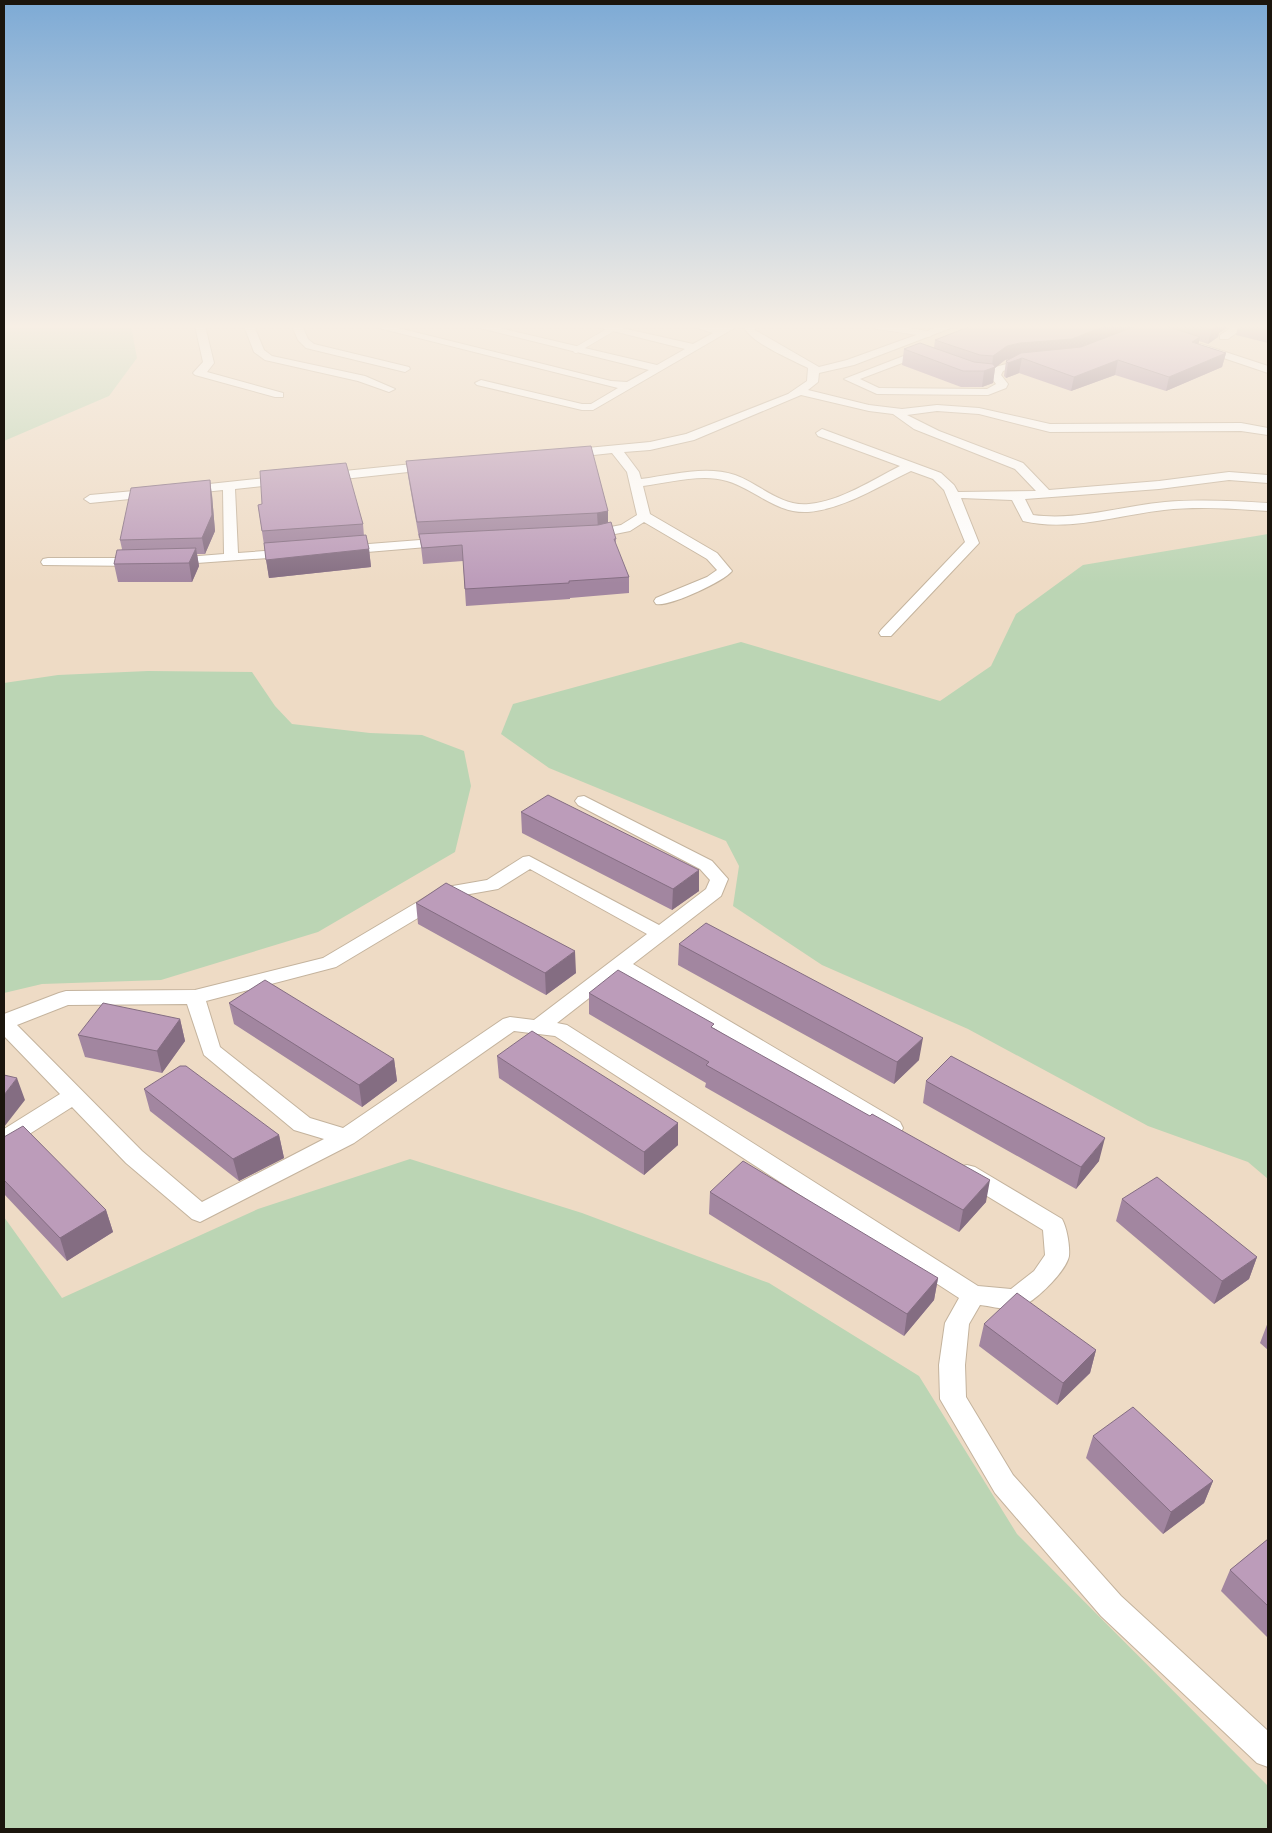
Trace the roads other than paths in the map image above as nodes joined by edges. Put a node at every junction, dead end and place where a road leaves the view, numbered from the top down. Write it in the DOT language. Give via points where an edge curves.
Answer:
graph roads {
  1 [pos="896,411"];
  2 [pos="750,412"];
  3 [pos="981,412"];
  4 [pos="1268,431"];
  5 [pos="822,433"];
  6 [pos="615,449"];
  7 [pos="556,455"];
  8 [pos="447,465"];
  9 [pos="911,466"];
  10 [pos="1268,479"];
  11 [pos="636,483"];
  12 [pos="229,486"];
  13 [pos="1045,494"];
  14 [pos="962,495"];
  15 [pos="1017,496"];
  16 [pos="90,499"];
  17 [pos="1268,508"];
  18 [pos="644,516"];
  19 [pos="578,536"];
  20 [pos="458,541"];
  21 [pos="330,551"];
  22 [pos="300,553"];
  23 [pos="231,558"];
  24 [pos="48,562"];
  25 [pos="661,601"];
  26 [pos="886,633"];
  27 [pos="584,802"];
  28 [pos="660,933"];
  29 [pos="619,964"];
  30 [pos="195,997"];
  31 [pos="4,1023"];
  32 [pos="538,1027"];
  33 [pos="74,1095"];
  34 [pos="346,1137"];
  35 [pos="909,1138"];
  36 [pos="4,1139"];
  37 [pos="951,1164"];
  38 [pos="973,1295"];
  39 [pos="1268,1752"];
  1 -- 13 [label="street" via="902,419 922,428 1020,466"];
  2 -- 6 [label="street" via="690,437 650,446"];
  3 -- 4 [label="street" via="1050,428 1241,427"];
  5 -- 9 [label="street"];
  6 -- 7 [label="street"];
  6 -- 11 [label="street" via="633,472"];
  8 -- 12 [label="street"];
  9 -- 11 [label="street" via="824,505 808,508 786,507 730,478 714,476"];
  9 -- 26 [label="street" via="937,476 950,488 972,543"];
  10 -- 13 [label="street" via="1228,476"];
  11 -- 18 [label="street"];
  12 -- 16 [label="street"];
  12 -- 23 [label="street"];
  13 -- 15 [label="street"];
  14 -- 15 [label="street"];
  15 -- 17 [label="street" via="1028,518 1042,521 1112,515 1165,506"];
  18 -- 19 [label="street" via="625,528"];
  18 -- 25 [label="street" via="712,556 725,571 712,580"];
  20 -- 21 [label="street"];
  22 -- 23 [label="street"];
  23 -- 24 [label="street"];
  27 -- 28 [label="street" via="706,865 719,878 714,892"];
  28 -- 29 [label="street"];
  28 -- 30 [label="street" via="528,861 492,885 448,892 329,963"];
  29 -- 32 [label="street"];
  29 -- 35 [label="street"];
  30 -- 31 [label="street" via="66,998"];
  30 -- 34 [label="street" via="211,1050 302,1124"];
  31 -- 33 [label="street"];
  32 -- 34 [label="street" via="510,1024"];
  32 -- 38 [label="street" via="560,1030"];
  33 -- 34 [label="street" via="134,1157 200,1213"];
  33 -- 36 [label="street"];
  37 -- 38 [label="street" via="1054,1225 1057,1257 1042,1278 1015,1299"];
  38 -- 39 [label="street" via="957,1323 952,1365 953,1399 1004,1484 1111,1606"];
}
